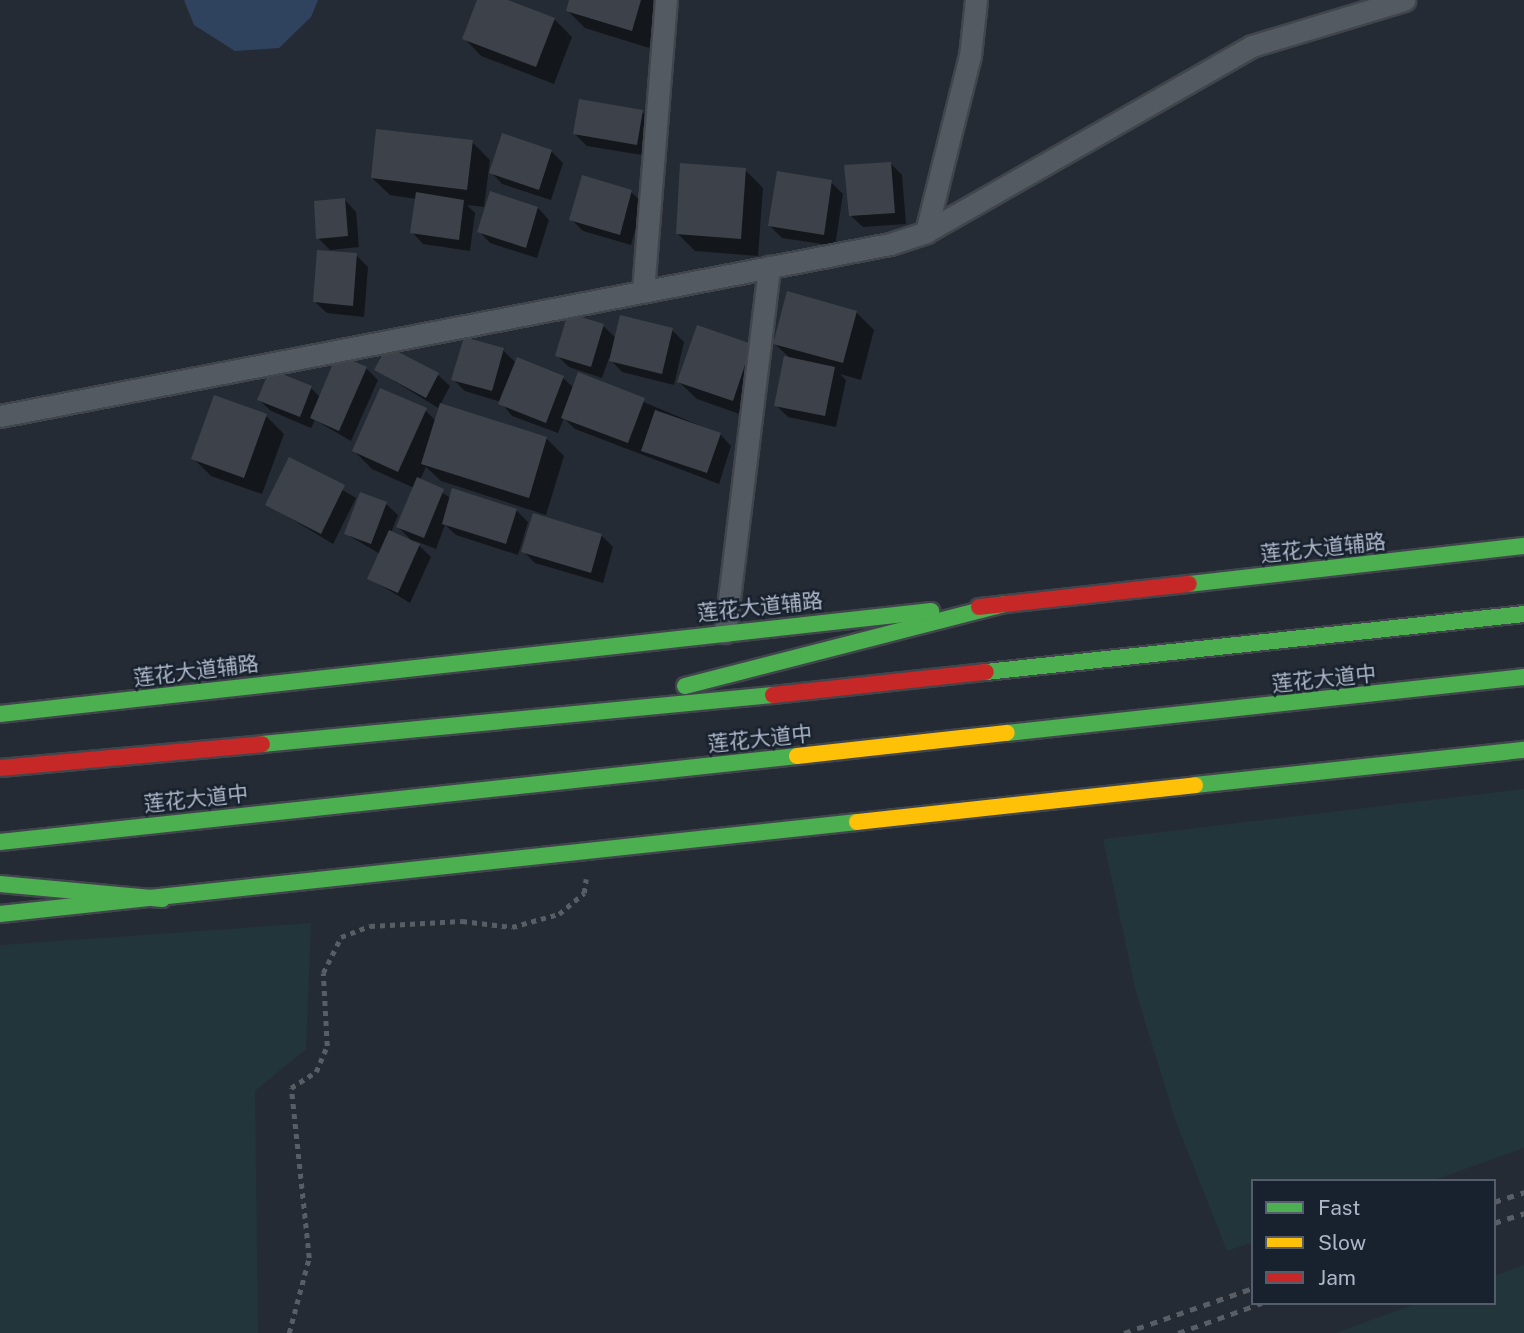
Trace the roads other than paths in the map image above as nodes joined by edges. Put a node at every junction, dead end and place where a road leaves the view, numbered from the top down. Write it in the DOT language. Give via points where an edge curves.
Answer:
graph roads {
  1 [pos="666,0"];
  2 [pos="976,0"];
  3 [pos="1404,0"];
  4 [pos="926,232"];
  5 [pos="769,267"];
  6 [pos="643,291"];
  7 [pos="0,416"];
  8 [pos="1524,547"];
  9 [pos="1004,604"];
  10 [pos="1524,614"];
  11 [pos="725,632"];
  12 [pos="1524,677"];
  13 [pos="0,714"];
  14 [pos="567,717"];
  15 [pos="1524,750"];
  16 [pos="0,768"];
  17 [pos="0,842"];
  18 [pos="0,884"];
  19 [pos="162,899"];
  20 [pos="0,914"];
  1 -- 6 [label="street"];
  2 -- 4 [label="street" via="970,56"];
  3 -- 4 [label="street" via="1252,46"];
  4 -- 5 [label="street"];
  5 -- 6 [label="street"];
  5 -- 11 [label="street"];
  6 -- 7 [label="street"];
  8 -- 9 [label="main road, 莲花大道辅路"];
  9 -- 11 [label="main road, 莲花大道辅路"];
  9 -- 14 [label="main road"];
  10 -- 14 [label="main road, 莲花大道中"];
  11 -- 13 [label="main road, 莲花大道辅路"];
  12 -- 17 [label="main road, 莲花大道中"];
  14 -- 16 [label="main road, 莲花大道中"];
  15 -- 19 [label="main road"];
  18 -- 19 [label="main road"];
  19 -- 20 [label="main road"];
}
